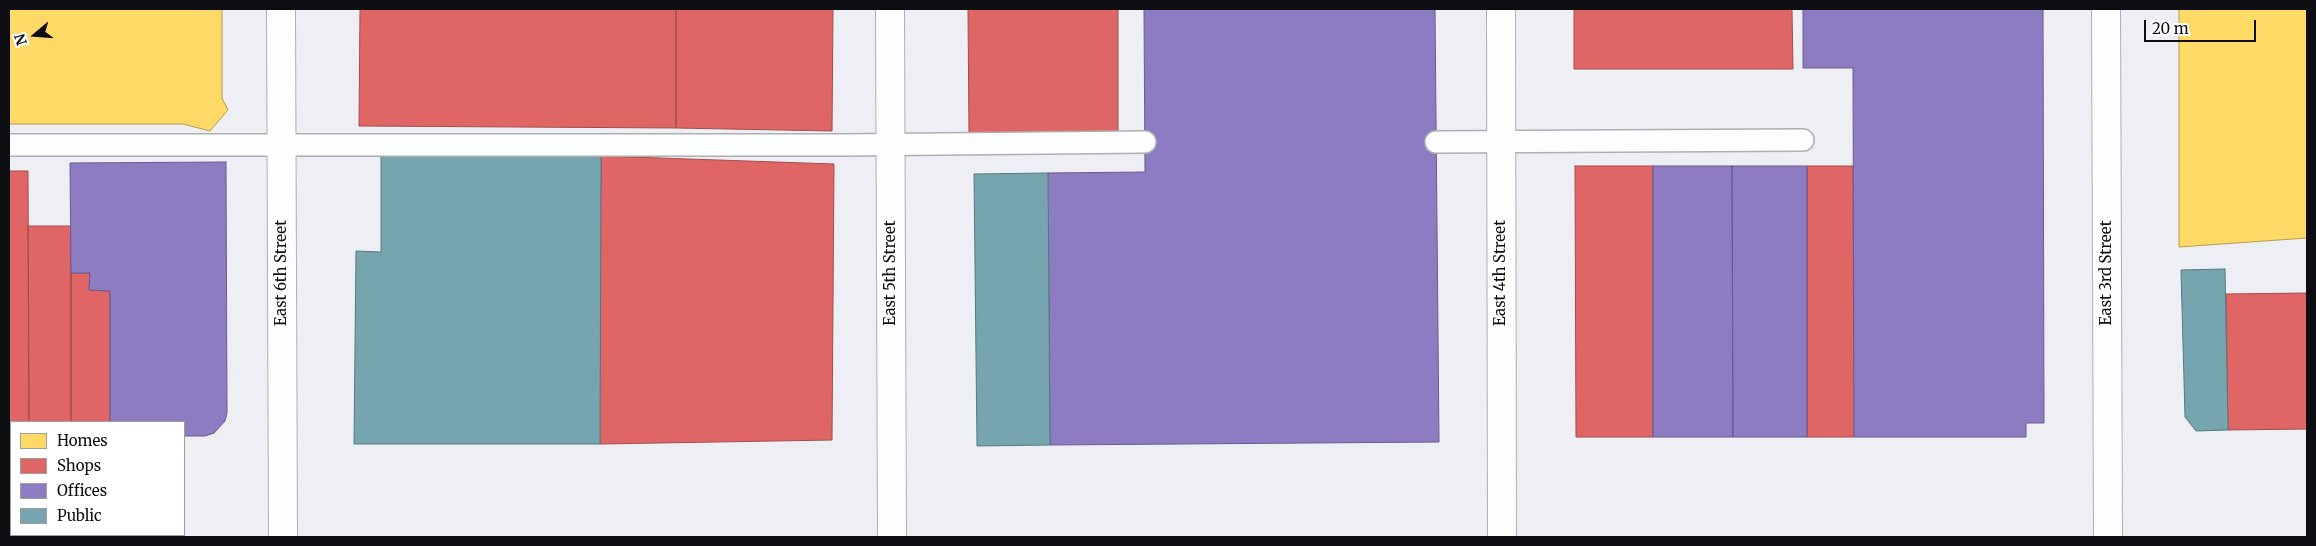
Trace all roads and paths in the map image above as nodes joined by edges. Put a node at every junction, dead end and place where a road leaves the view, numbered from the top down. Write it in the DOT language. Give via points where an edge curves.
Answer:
graph roads {
  1 [pos="281,9"];
  2 [pos="890,9"];
  3 [pos="1501,9"];
  4 [pos="2106,9"];
  5 [pos="1804,140"];
  6 [pos="1500,141"];
  7 [pos="1145,142"];
  8 [pos="1436,142"];
  9 [pos="890,144"];
  10 [pos="9,145"];
  11 [pos="282,145"];
  12 [pos="283,537"];
  13 [pos="892,537"];
  14 [pos="1502,537"];
  15 [pos="2108,537"];
  1 -- 11 [label="main road, East 6th Street"];
  2 -- 9 [label="main road, East 5th Street"];
  3 -- 6 [label="main road, East 4th Street"];
  4 -- 15 [label="main road, East 3rd Street"];
  5 -- 6 [label="lane"];
  6 -- 8 [label="lane"];
  6 -- 14 [label="main road, East 4th Street"];
  7 -- 9 [label="lane"];
  9 -- 11 [label="lane"];
  9 -- 13 [label="main road, East 5th Street"];
  10 -- 11 [label="lane"];
  11 -- 12 [label="main road, East 6th Street"];
}
